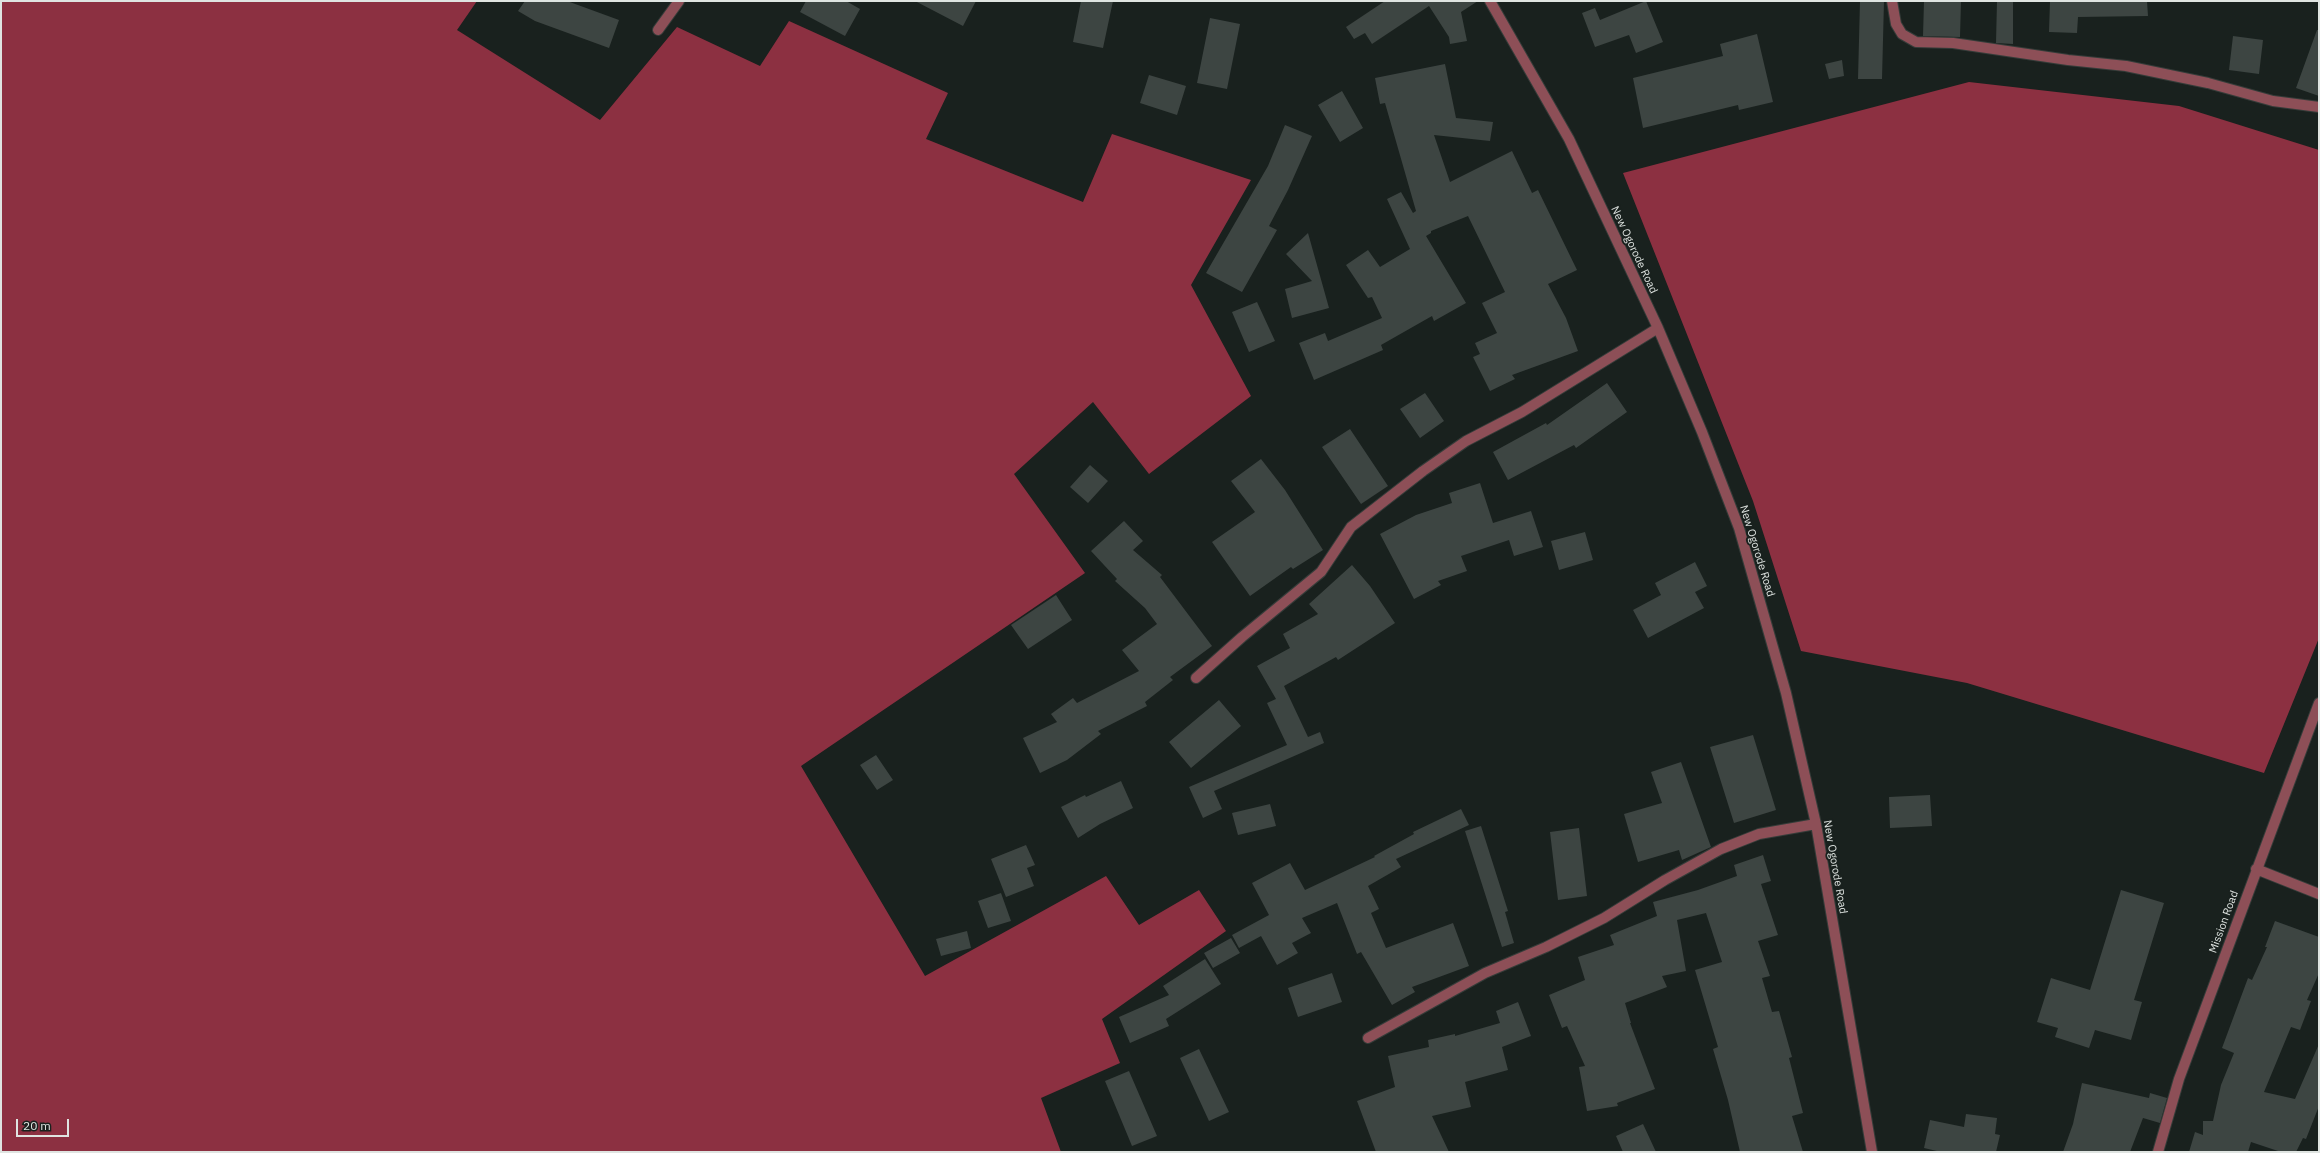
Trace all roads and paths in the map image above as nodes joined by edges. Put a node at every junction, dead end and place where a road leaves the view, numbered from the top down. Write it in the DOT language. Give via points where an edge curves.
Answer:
graph roads {
  1 [pos="679,1"];
  2 [pos="1490,1"];
  3 [pos="1892,1"];
  4 [pos="658,30"];
  5 [pos="2319,107"];
  6 [pos="1658,328"];
  7 [pos="1196,678"];
  8 [pos="2319,703"];
  9 [pos="1816,824"];
  10 [pos="2256,868"];
  11 [pos="2319,894"];
  12 [pos="1368,1038"];
  13 [pos="1872,1152"];
  14 [pos="2158,1152"];
  1 -- 4 [label="street"];
  2 -- 6 [label="street, New Ogorode Road" via="1569,138"];
  3 -- 5 [label="street" via="1896,24 1902,34 1916,42 1953,43 2126,66 2208,83 2273,101"];
  6 -- 7 [label="street" via="1522,412 1466,440 1423,471 1351,527 1321,572"];
  6 -- 9 [label="street, New Ogorode Road" via="1739,528 1786,692"];
  8 -- 10 [label="street, Mission Road"];
  9 -- 12 [label="street" via="1759,834 1721,849 1664,880 1604,918 1485,973"];
  9 -- 13 [label="street, New Ogorode Road"];
  10 -- 11 [label="street"];
  10 -- 14 [label="street, Mission Road" via="2179,1079"];
}
